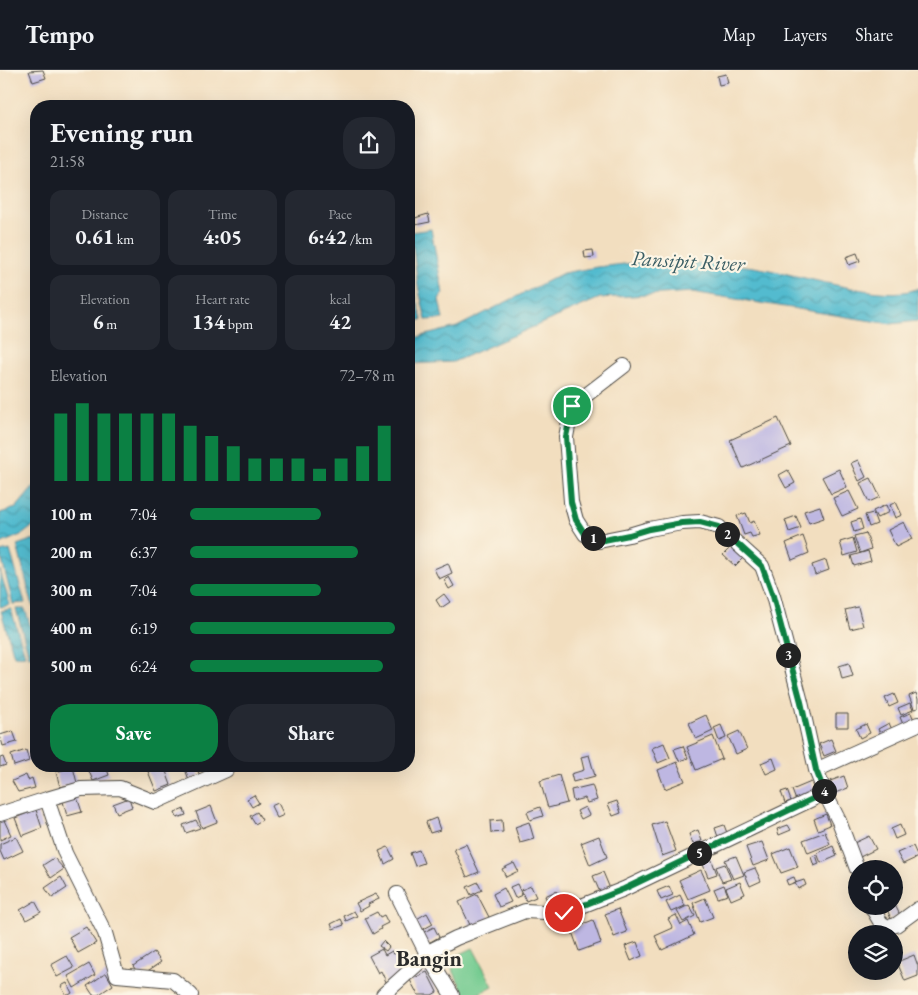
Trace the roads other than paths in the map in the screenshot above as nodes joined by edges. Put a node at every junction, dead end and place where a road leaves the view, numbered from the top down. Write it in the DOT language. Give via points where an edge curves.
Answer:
graph roads {
  1 [pos="624,366"];
  2 [pos="918,724"];
  3 [pos="816,770"];
  4 [pos="222,772"];
  5 [pos="825,793"];
  6 [pos="47,799"];
  7 [pos="0,814"];
  8 [pos="854,860"];
  9 [pos="397,894"];
  10 [pos="918,909"];
  11 [pos="876,915"];
  12 [pos="428,956"];
  13 [pos="191,995"];
  14 [pos="383,995"];
  15 [pos="452,995"];
  1 -- 3 [label="street" via="572,406 566,437 571,502 576,520 585,534 599,541 649,529 700,522 719,527 762,566 773,596"];
  2 -- 3 [label="street"];
  3 -- 5 [label="street"];
  4 -- 6 [label="street" via="155,802 120,788 81,789"];
  5 -- 8 [label="street"];
  5 -- 12 [label="street" via="590,903 564,913 525,911 456,938 434,949"];
  6 -- 7 [label="street"];
  6 -- 13 [label="street" via="66,853 105,933 117,975 173,980"];
  9 -- 12 [label="street"];
  10 -- 11 [label="street" via="888,927"];
  12 -- 14 [label="street"];
  12 -- 15 [label="street"];
}
